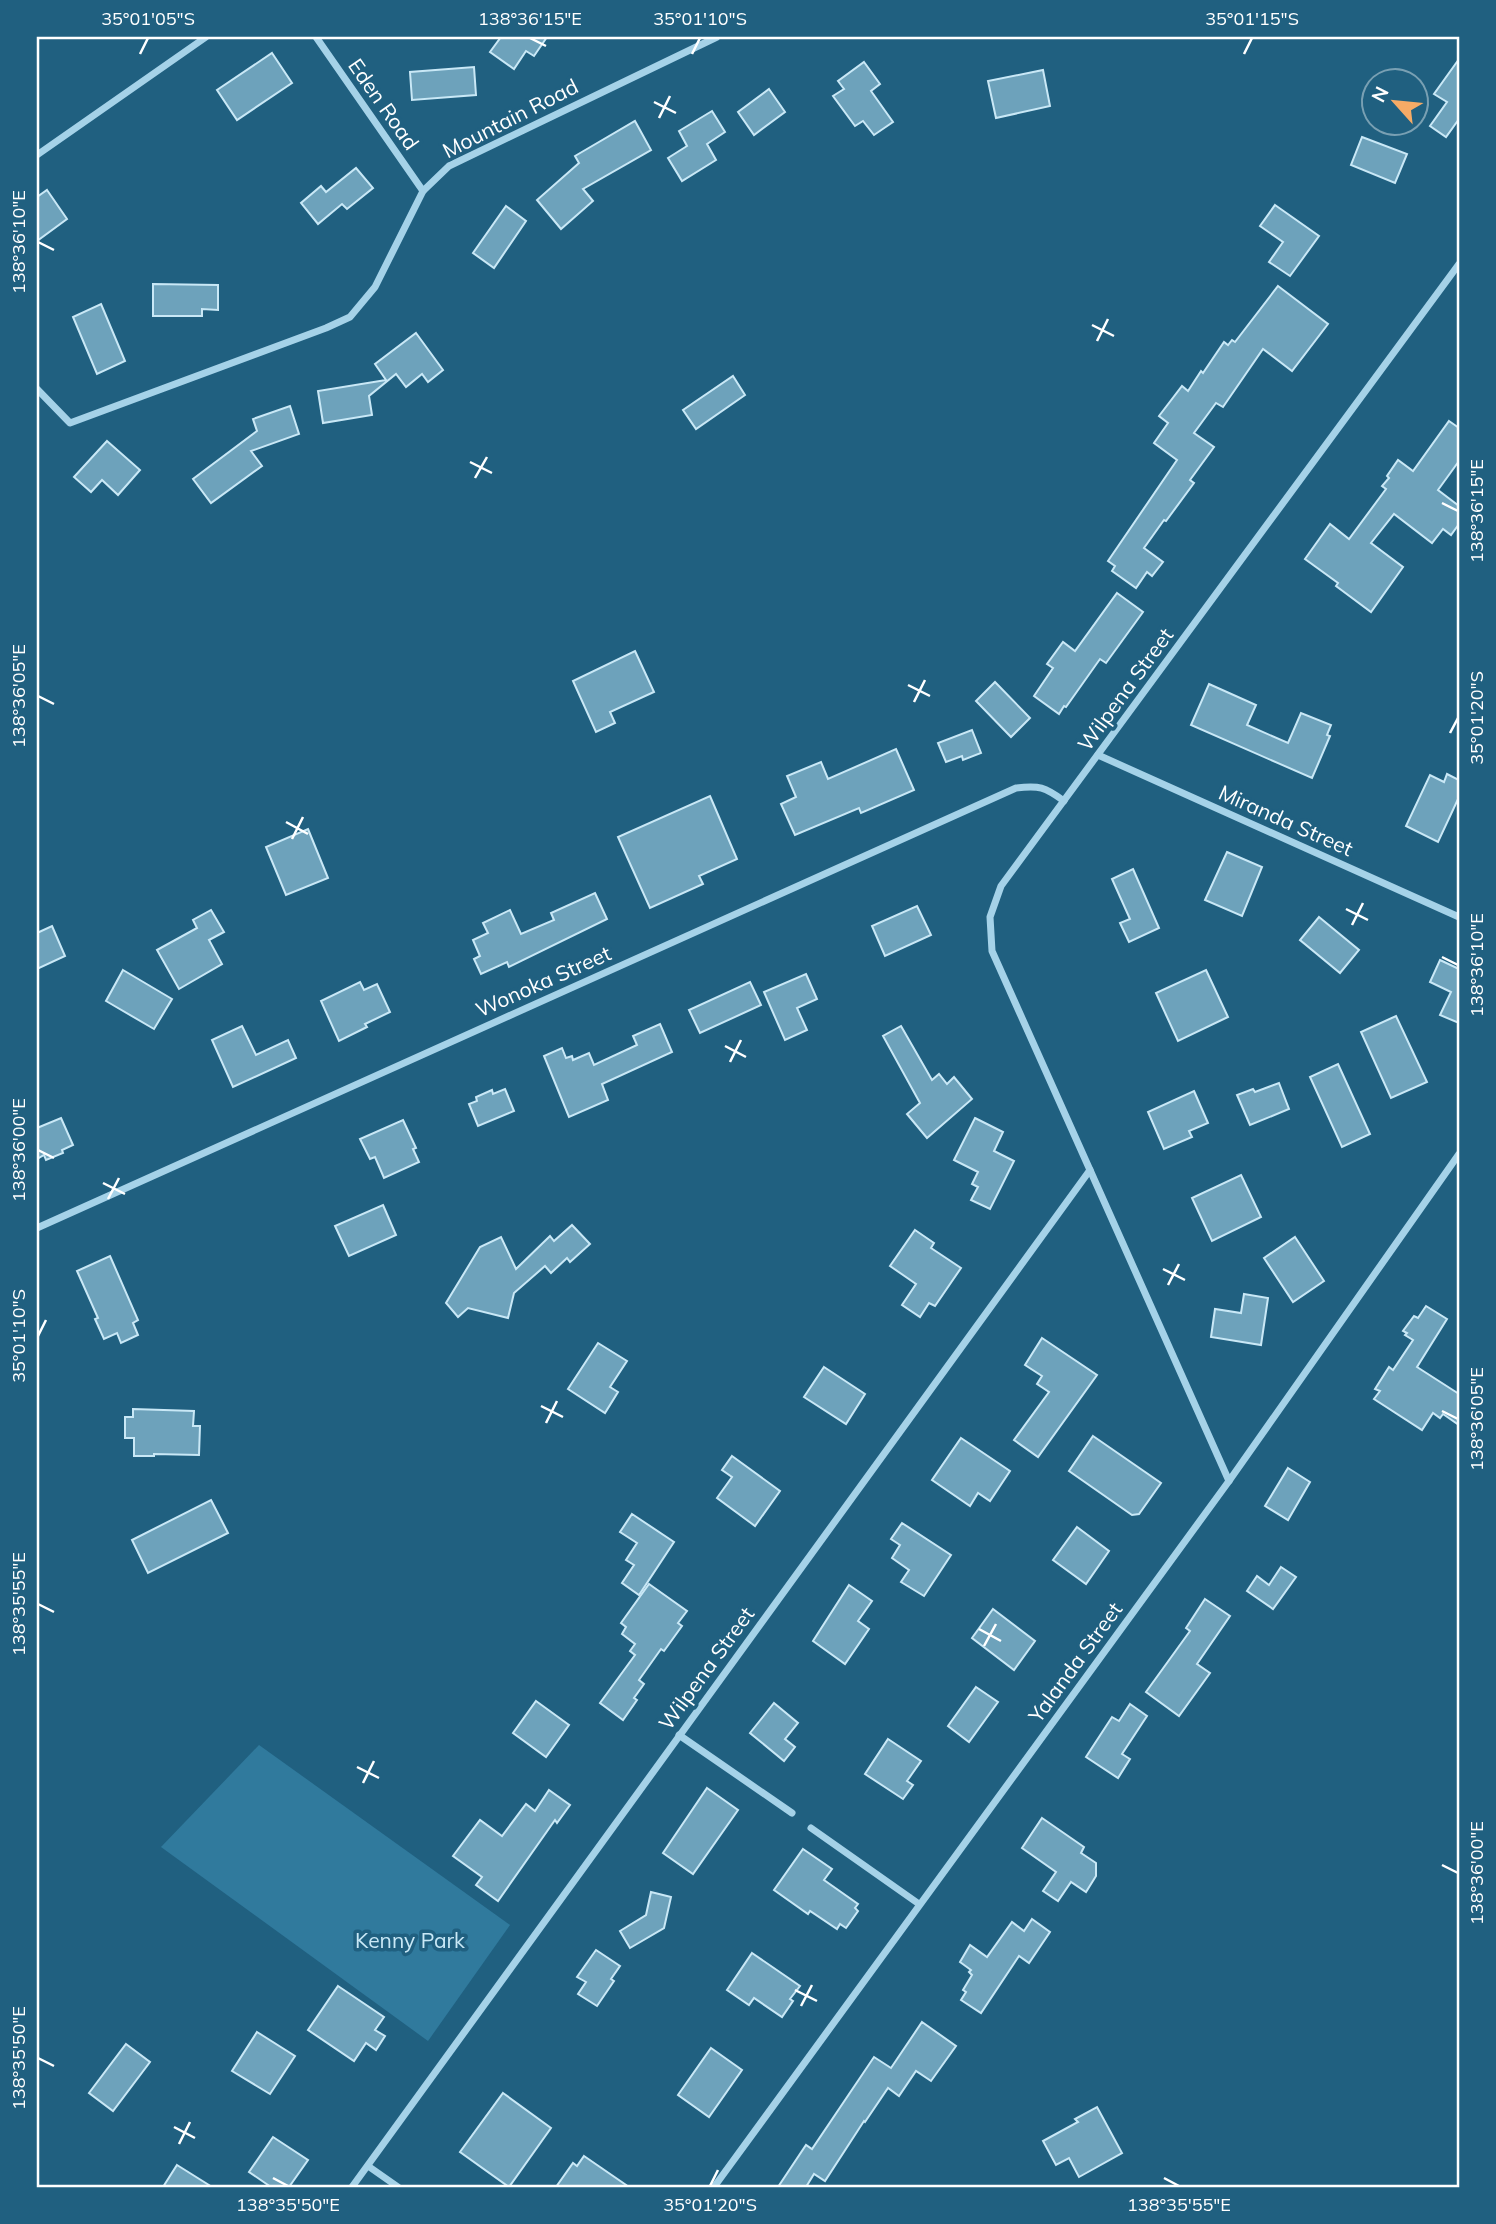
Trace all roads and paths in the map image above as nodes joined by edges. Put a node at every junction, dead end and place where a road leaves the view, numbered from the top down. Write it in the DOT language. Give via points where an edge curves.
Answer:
graph roads {
  1 [pos="206,37"];
  2 [pos="316,37"];
  3 [pos="717,37"];
  4 [pos="37,155"];
  5 [pos="423,191"];
  6 [pos="1459,264"];
  7 [pos="37,389"];
  8 [pos="1098,755"];
  9 [pos="1064,801"];
  10 [pos="1459,917"];
  11 [pos="1459,1154"];
  12 [pos="1090,1170"];
  13 [pos="37,1228"];
  14 [pos="1229,1481"];
  15 [pos="679,1735"];
  16 [pos="792,1813"];
  17 [pos="811,1828"];
  18 [pos="919,1904"];
  19 [pos="368,2166"];
  20 [pos="352,2187"];
  21 [pos="398,2187"];
  22 [pos="714,2187"];
  1 -- 4 [label="street"];
  2 -- 5 [label="street, Eden Road"];
  3 -- 5 [label="street, Mountain Road" via="449,166"];
  5 -- 7 [label="street, Mountain Road" via="374,287 350,317 70,423"];
  6 -- 8 [label="street, Wilpena Street"];
  8 -- 9 [label="street, Wilpena Street"];
  8 -- 10 [label="street, Miranda Street"];
  9 -- 12 [label="street, Wilpena Street" via="1001,886 990,917 992,951"];
  9 -- 13 [label="street, Wonoka Street" via="1036,785 1016,788"];
  11 -- 14 [label="street, Yalanda Street"];
  12 -- 14 [label="street, Wilpena Street"];
  12 -- 15 [label="street, Wilpena Street"];
  14 -- 18 [label="street, Yalanda Street"];
  15 -- 16 [label="street"];
  15 -- 19 [label="street, Wilpena Street"];
  17 -- 18 [label="street"];
  18 -- 22 [label="street, Yalanda Street"];
  19 -- 20 [label="street, Wilpena Street"];
  19 -- 21 [label="street"];
}
